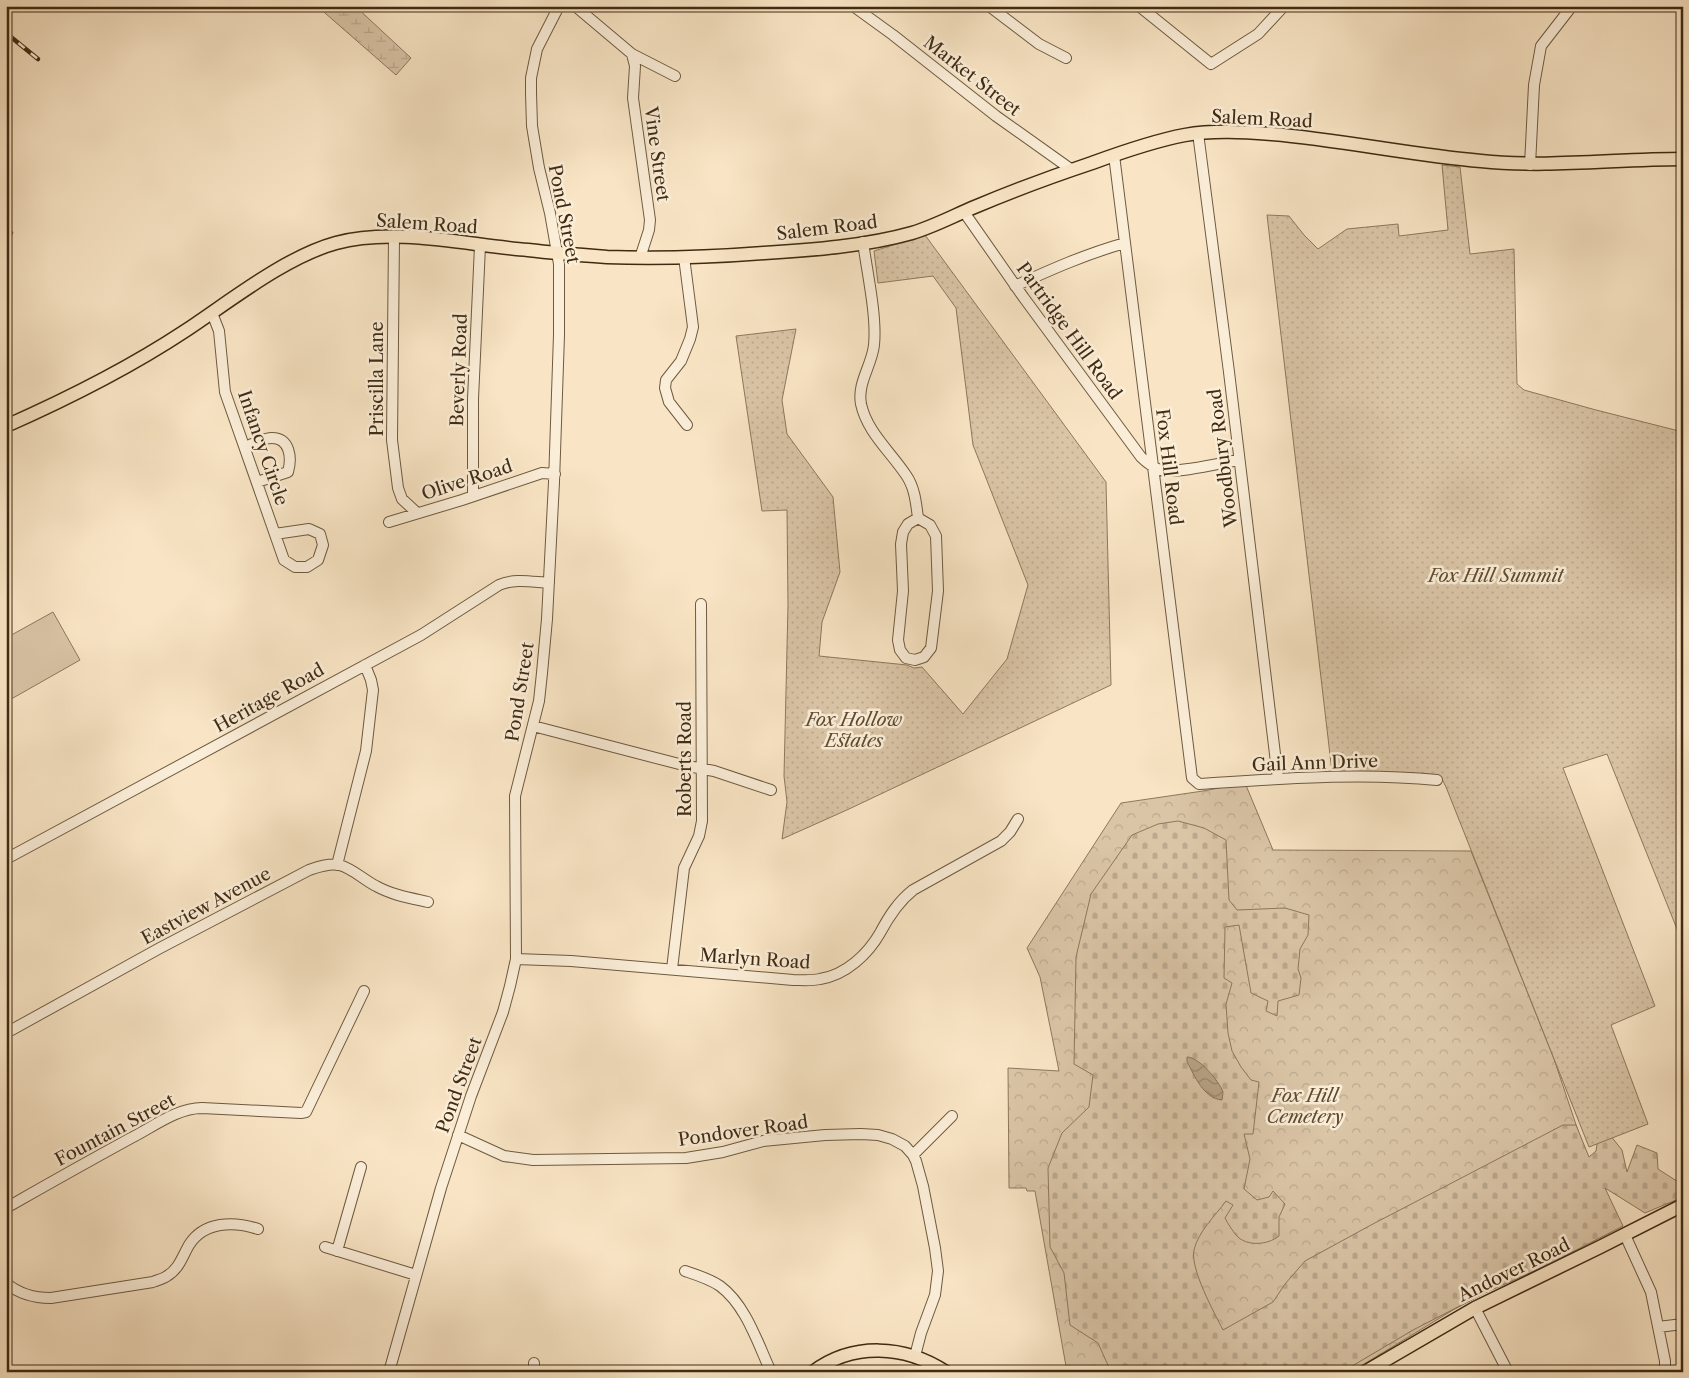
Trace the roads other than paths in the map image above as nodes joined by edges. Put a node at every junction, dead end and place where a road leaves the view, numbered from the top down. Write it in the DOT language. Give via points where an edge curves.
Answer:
graph roads {
  1 [pos="559,6"];
  2 [pos="575,6"];
  3 [pos="854,6"];
  4 [pos="988,6"];
  5 [pos="1139,6"];
  6 [pos="1572,6"];
  7 [pos="1280,7"];
  8 [pos="632,54"];
  9 [pos="1066,58"];
  10 [pos="675,76"];
  11 [pos="1198,133"];
  12 [pos="1114,155"];
  13 [pos="1683,159"];
  14 [pos="1530,165"];
  15 [pos="1072,170"];
  16 [pos="964,212"];
  17 [pos="394,237"];
  18 [pos="863,242"];
  19 [pos="1125,243"];
  20 [pos="480,246"];
  21 [pos="557,253"];
  22 [pos="684,257"];
  23 [pos="640,258"];
  24 [pos="1015,286"];
  25 [pos="212,313"];
  26 [pos="687,425"];
  27 [pos="6,426"];
  28 [pos="245,447"];
  29 [pos="1239,460"];
  30 [pos="1153,466"];
  31 [pos="555,474"];
  32 [pos="257,482"];
  33 [pos="473,496"];
  34 [pos="417,513"];
  35 [pos="918,518"];
  36 [pos="389,522"];
  37 [pos="275,534"];
  38 [pos="549,583"];
  39 [pos="702,604"];
  40 [pos="365,665"];
  41 [pos="533,726"];
  42 [pos="703,769"];
  43 [pos="1278,779"];
  44 [pos="1437,780"];
  45 [pos="1195,782"];
  46 [pos="771,790"];
  47 [pos="1018,819"];
  48 [pos="6,859"];
  49 [pos="337,864"];
  50 [pos="428,902"];
  51 [pos="516,959"];
  52 [pos="672,969"];
  53 [pos="364,991"];
  54 [pos="6,1032"];
  55 [pos="952,1116"];
  56 [pos="458,1136"];
  57 [pos="913,1155"];
  58 [pos="361,1167"];
  59 [pos="1683,1205"];
  60 [pos="6,1208"];
  61 [pos="258,1229"];
  62 [pos="1625,1235"];
  63 [pos="325,1247"];
  64 [pos="337,1251"];
  65 [pos="685,1271"];
  66 [pos="416,1275"];
  67 [pos="6,1283"];
  68 [pos="1475,1308"];
  69 [pos="1683,1324"];
  70 [pos="1658,1327"];
  71 [pos="915,1356"];
  72 [pos="1380,1367"];
  73 [pos="389,1372"];
  74 [pos="770,1372"];
  75 [pos="813,1372"];
  76 [pos="946,1372"];
  77 [pos="1365,1372"];
  78 [pos="1508,1372"];
  79 [pos="1665,1372"];
  1 -- 21 [label="street, Pond Street" via="537,49 530,93 539,168"];
  2 -- 8 [label="street"];
  3 -- 15 [label="street, Market Street" via="996,116"];
  4 -- 9 [label="street" via="1039,44"];
  5 -- 7 [label="street" via="1211,64 1258,34"];
  6 -- 14 [label="street" via="1541,46 1534,85"];
  8 -- 10 [label="street"];
  8 -- 23 [label="street, Vine Street" via="635,66 633,98 650,220"];
  11 -- 12 [label="main road, Salem Road"];
  11 -- 14 [label="main road, Salem Road" via="1218,131 1296,136 1436,156"];
  11 -- 29 [label="street, Woodbury Road"];
  12 -- 15 [label="main road, Salem Road"];
  12 -- 19 [label="street, Fox Hill Road"];
  13 -- 14 [label="main road, Salem Road"];
  15 -- 16 [label="main road, Salem Road"];
  16 -- 18 [label="main road, Salem Road" via="910,233"];
  16 -- 24 [label="street, Partridge Hill Road"];
  17 -- 20 [label="main road, Salem Road"];
  17 -- 25 [label="main road, Salem Road" via="362,238 321,248 273,273"];
  17 -- 34 [label="street, Priscilla Lane" via="392,440 398,488 402,499"];
  18 -- 22 [label="main road, Salem Road" via="812,250"];
  18 -- 35 [label="street" via="874,346 860,397 866,420 874,434 909,481 915,494"];
  19 -- 24 [label="street" via="1062,264"];
  19 -- 30 [label="street, Fox Hill Road"];
  20 -- 21 [label="main road, Salem Road"];
  20 -- 33 [label="street, Beverly Road" via="473,399"];
  21 -- 23 [label="main road, Salem Road"];
  21 -- 31 [label="street, Pond Street" via="559,335"];
  22 -- 23 [label="main road, Salem Road"];
  22 -- 26 [label="street" via="693,327 665,388 669,402"];
  24 -- 30 [label="street, Partridge Hill Road" via="1141,457"];
  25 -- 27 [label="main road, Salem Road" via="128,365"];
  25 -- 28 [label="street, Infancy Circle" via="219,331 225,392"];
  28 -- 32 [label="street, Infancy Circle"];
  28 -- 32 [label="street" via="271,438 282,442 289,451 288,472"];
  29 -- 30 [label="street" via="1190,469 1161,470"];
  29 -- 43 [label="street, Woodbury Road"];
  30 -- 45 [label="street, Fox Hill Road"];
  31 -- 33 [label="street, Olive Road" via="542,473"];
  31 -- 38 [label="street, Pond Street"];
  32 -- 37 [label="street, Infancy Circle"];
  33 -- 34 [label="street, Olive Road"];
  34 -- 36 [label="street, Olive Road"];
  35 -- 35 [label="street" via="930,525 936,536 938,591 932,648 915,660 906,658 898,640 903,591 901,544 908,524"];
  37 -- 37 [label="street, Infancy Circle" via="309,529 320,534 323,545 318,560 307,567 295,567 284,560"];
  38 -- 40 [label="street, Heritage Road" via="508,581 499,584 421,635"];
  38 -- 41 [label="street, Pond Street" via="539,701"];
  39 -- 42 [label="street, Roberts Road"];
  40 -- 48 [label="street, Heritage Road"];
  40 -- 49 [label="street" via="373,690 366,751"];
  41 -- 42 [label="street"];
  41 -- 51 [label="street, Pond Street" via="515,796"];
  42 -- 46 [label="street"];
  42 -- 52 [label="street, Roberts Road" via="702,821 699,836 684,868"];
  43 -- 44 [label="street, Gail Ann Drive" via="1384,776"];
  43 -- 45 [label="street, Gail Ann Drive"];
  47 -- 52 [label="street, Marlyn Road" via="1001,841 905,896 868,951 834,975 793,980"];
  49 -- 50 [label="street" via="378,888"];
  49 -- 54 [label="street, Eastview Avenue" via="314,868 291,879"];
  51 -- 52 [label="street, Marlyn Road"];
  51 -- 56 [label="street, Pond Street" via="505,1006"];
  53 -- 60 [label="street, Fountain Street" via="306,1112 188,1109"];
  55 -- 57 [label="street"];
  56 -- 57 [label="street, Pondover Road" via="499,1154 526,1160 686,1158 771,1140 861,1134 892,1139"];
  56 -- 66 [label="street, Pond Street"];
  57 -- 71 [label="street" via="935,1248 938,1277"];
  58 -- 64 [label="street"];
  59 -- 62 [label="main road, Andover Road"];
  61 -- 67 [label="street" via="238,1224 210,1227 196,1237 175,1269 153,1282 52,1298 39,1298"];
  62 -- 68 [label="main road, Andover Road"];
  62 -- 70 [label="street" via="1651,1292"];
  63 -- 64 [label="street"];
  64 -- 66 [label="street"];
  65 -- 74 [label="street" via="715,1283 736,1301"];
  66 -- 73 [label="street, Pond Street"];
  68 -- 72 [label="main road, Andover Road"];
  68 -- 78 [label="street"];
  69 -- 70 [label="street"];
  70 -- 79 [label="street"];
  71 -- 75 [label="main road" via="890,1351 860,1352 832,1360"];
  71 -- 76 [label="main road"];
  72 -- 77 [label="main road, Andover Road"];
}
